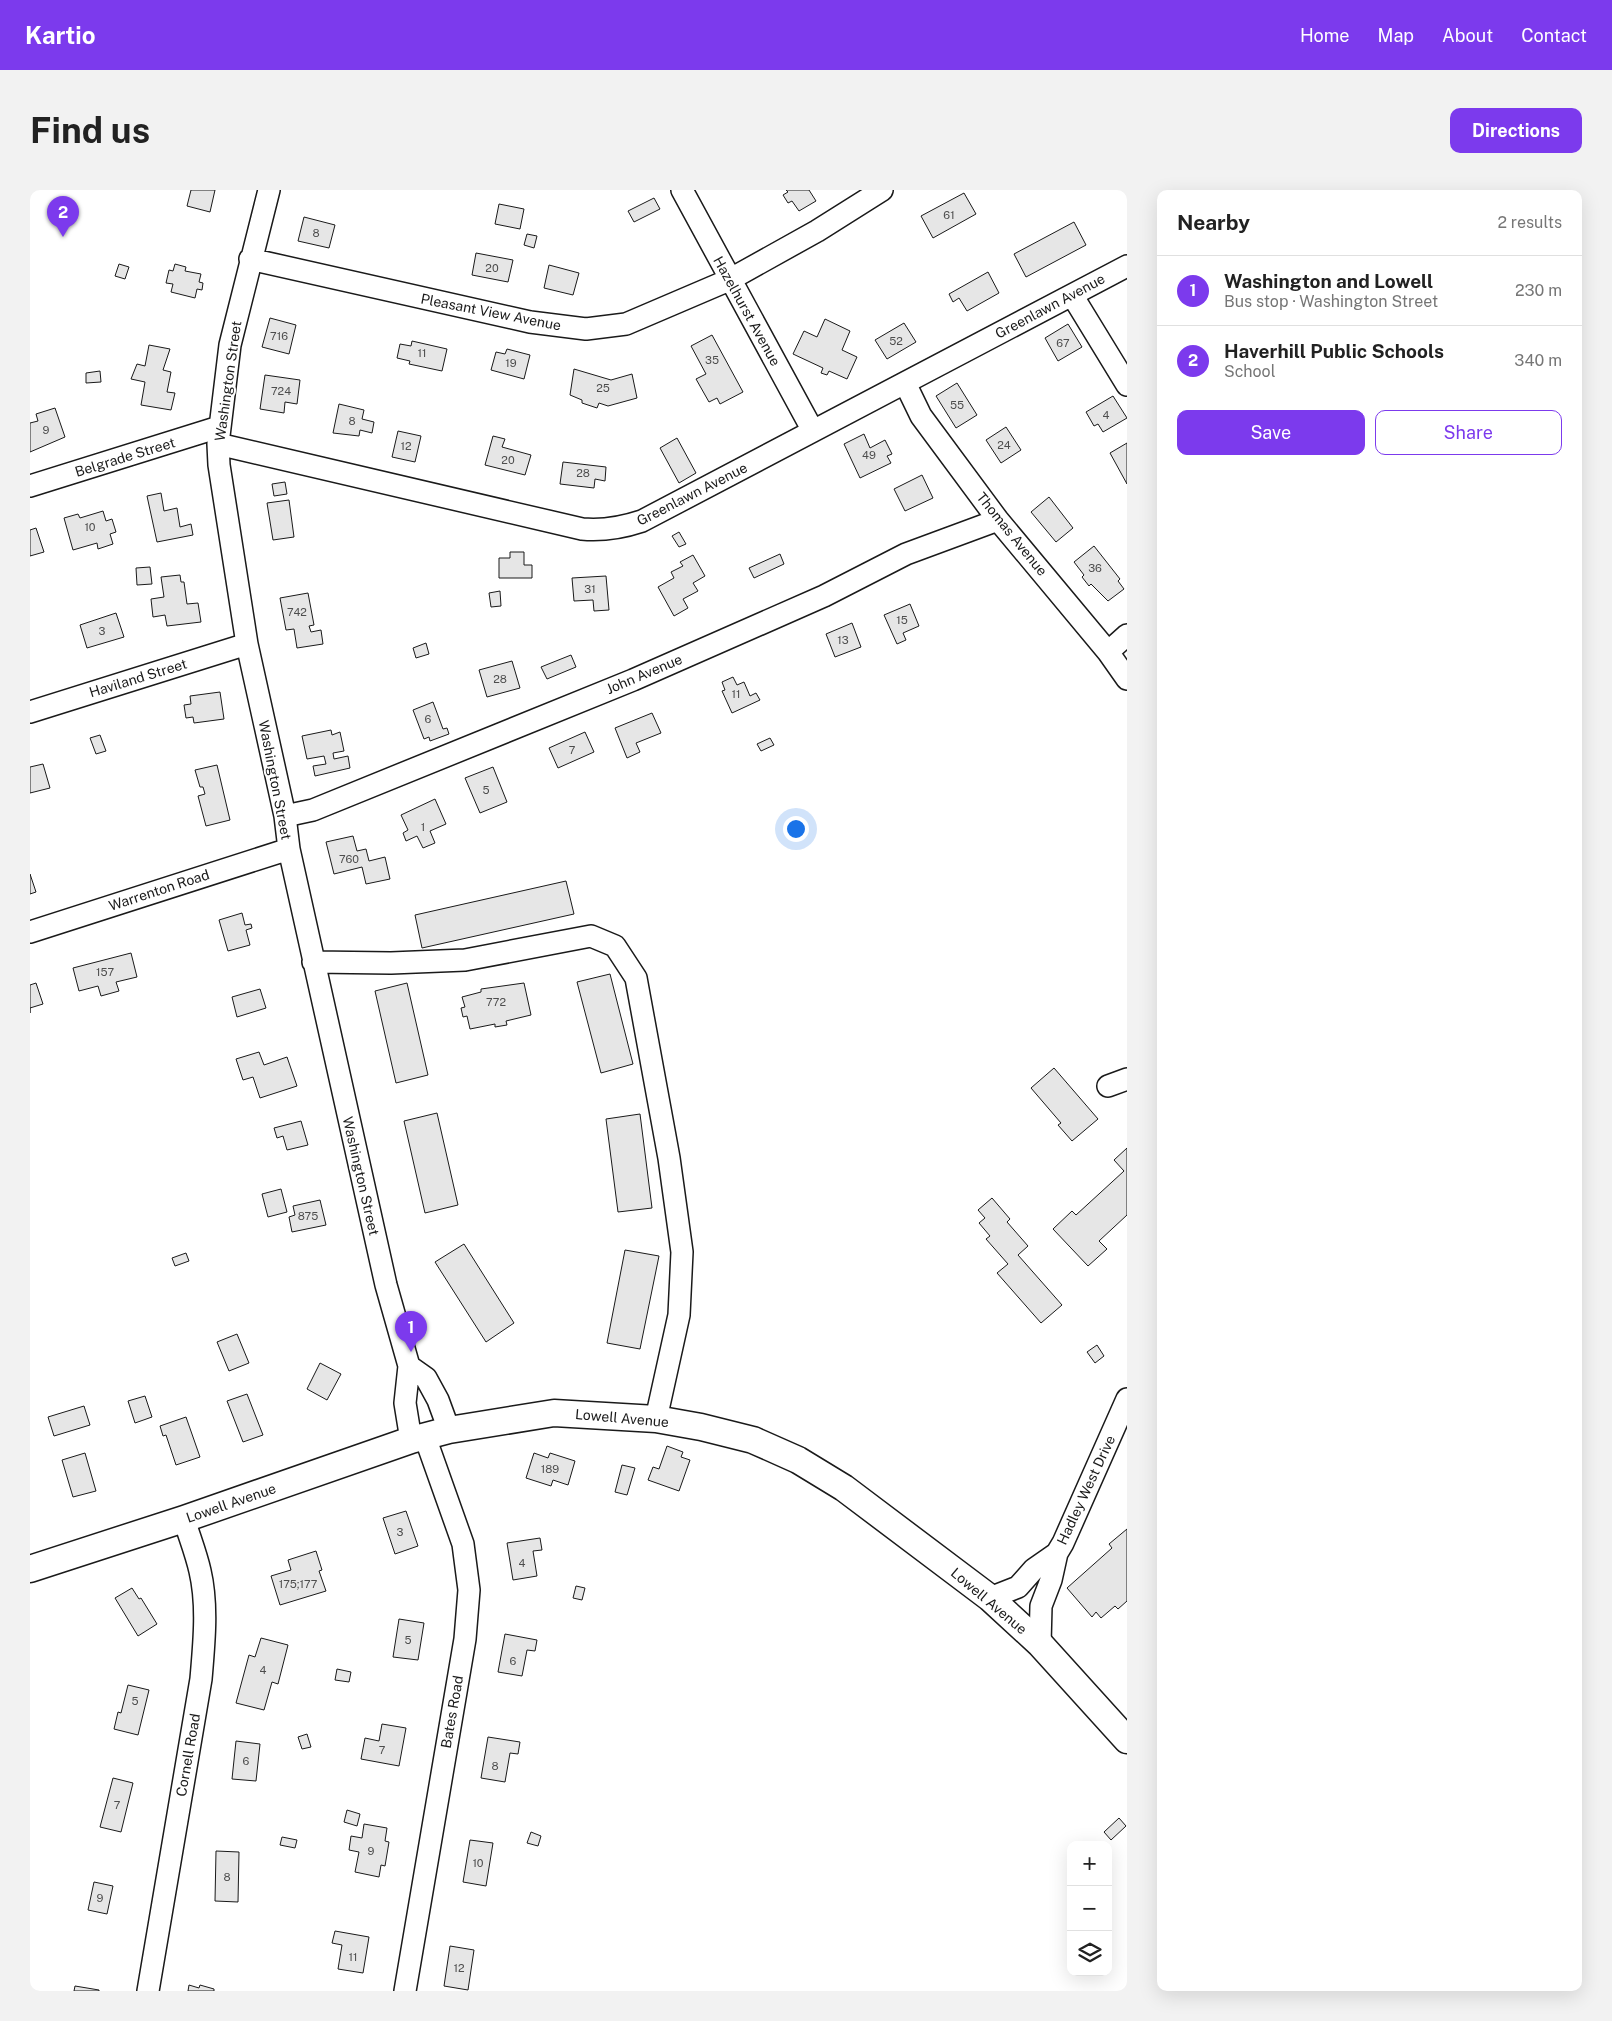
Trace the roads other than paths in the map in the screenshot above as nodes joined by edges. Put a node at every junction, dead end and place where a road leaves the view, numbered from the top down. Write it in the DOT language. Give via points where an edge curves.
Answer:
graph roads {
  1 [pos="269,190"];
  2 [pos="682,190"];
  3 [pos="882,190"];
  4 [pos="250,259"];
  5 [pos="1127,266"];
  6 [pos="729,280"];
  7 [pos="1072,295"];
  8 [pos="904,383"];
  9 [pos="1127,385"];
  10 [pos="814,431"];
  11 [pos="219,435"];
  12 [pos="30,486"];
  13 [pos="998,520"];
  14 [pos="1127,635"];
  15 [pos="247,644"];
  16 [pos="1108,652"];
  17 [pos="1127,679"];
  18 [pos="30,712"];
  19 [pos="285,816"];
  20 [pos="289,849"];
  21 [pos="30,932"];
  22 [pos="313,962"];
  23 [pos="409,1366"];
  24 [pos="1127,1399"];
  25 [pos="656,1419"];
  26 [pos="1123,1423"];
  27 [pos="428,1436"];
  28 [pos="184,1519"];
  29 [pos="1056,1553"];
  30 [pos="30,1569"];
  31 [pos="990,1598"];
  32 [pos="1040,1644"];
  33 [pos="1127,1740"];
  34 [pos="148,1991"];
  35 [pos="405,1991"];
  1 -- 4 [label="street, Washington Street"];
  2 -- 6 [label="street, Hazelhurst Avenue"];
  3 -- 6 [label="street, Pleasant View Avenue"];
  4 -- 6 [label="street, Pleasant View Avenue" via="520,320 586,329 626,324"];
  4 -- 11 [label="street, Washington Street" via="230,345"];
  5 -- 7 [label="street, Greenlawn Avenue"];
  6 -- 10 [label="street, Hazelhurst Avenue"];
  7 -- 8 [label="street, Greenlawn Avenue"];
  7 -- 9 [label="street"];
  8 -- 10 [label="street, Greenlawn Avenue"];
  8 -- 13 [label="street, Thomas Avenue" via="921,416"];
  10 -- 11 [label="street, Greenlawn Avenue" via="642,521 624,527 595,530"];
  11 -- 12 [label="street, Belgrade Street"];
  11 -- 15 [label="street, Washington Street"];
  13 -- 16 [label="street, Thomas Avenue"];
  13 -- 19 [label="street, John Avenue" via="906,554 824,596 616,687 313,810"];
  14 -- 16 [label="street"];
  15 -- 18 [label="street, Haviland Street"];
  15 -- 19 [label="street, Washington Street"];
  16 -- 17 [label="street, Thomas Avenue"];
  19 -- 20 [label="street, Washington Street"];
  20 -- 21 [label="street, Warrenton Road"];
  20 -- 22 [label="street, Washington Street"];
  22 -- 23 [label="street, Washington Street" via="386,1285"];
  22 -- 25 [label="street" via="465,960 591,936 615,946 636,978 669,1158 682,1252 679,1315"];
  23 -- 27 [label="street, Washington Street" via="404,1403"];
  23 -- 27 [label="street" via="426,1378 438,1400"];
  24 -- 26 [label="street, Hadley West Drive"];
  25 -- 27 [label="main road, Lowell Avenue" via="554,1414"];
  25 -- 31 [label="main road, Lowell Avenue" via="753,1440 798,1460 844,1488"];
  26 -- 29 [label="street, Hadley West Drive"];
  27 -- 28 [label="main road, Lowell Avenue"];
  27 -- 35 [label="street, Bates Road" via="463,1544 469,1590 465,1639"];
  28 -- 30 [label="main road, Lowell Avenue"];
  28 -- 34 [label="street, Cornell Road" via="200,1572 203,1650"];
  29 -- 31 [label="street, Hadley West Drive" via="1034,1569 1018,1587"];
  29 -- 32 [label="street, Hadley West Drive" via="1051,1580 1041,1606"];
  31 -- 32 [label="main road, Lowell Avenue"];
  32 -- 33 [label="main road, Lowell Avenue"];
}
